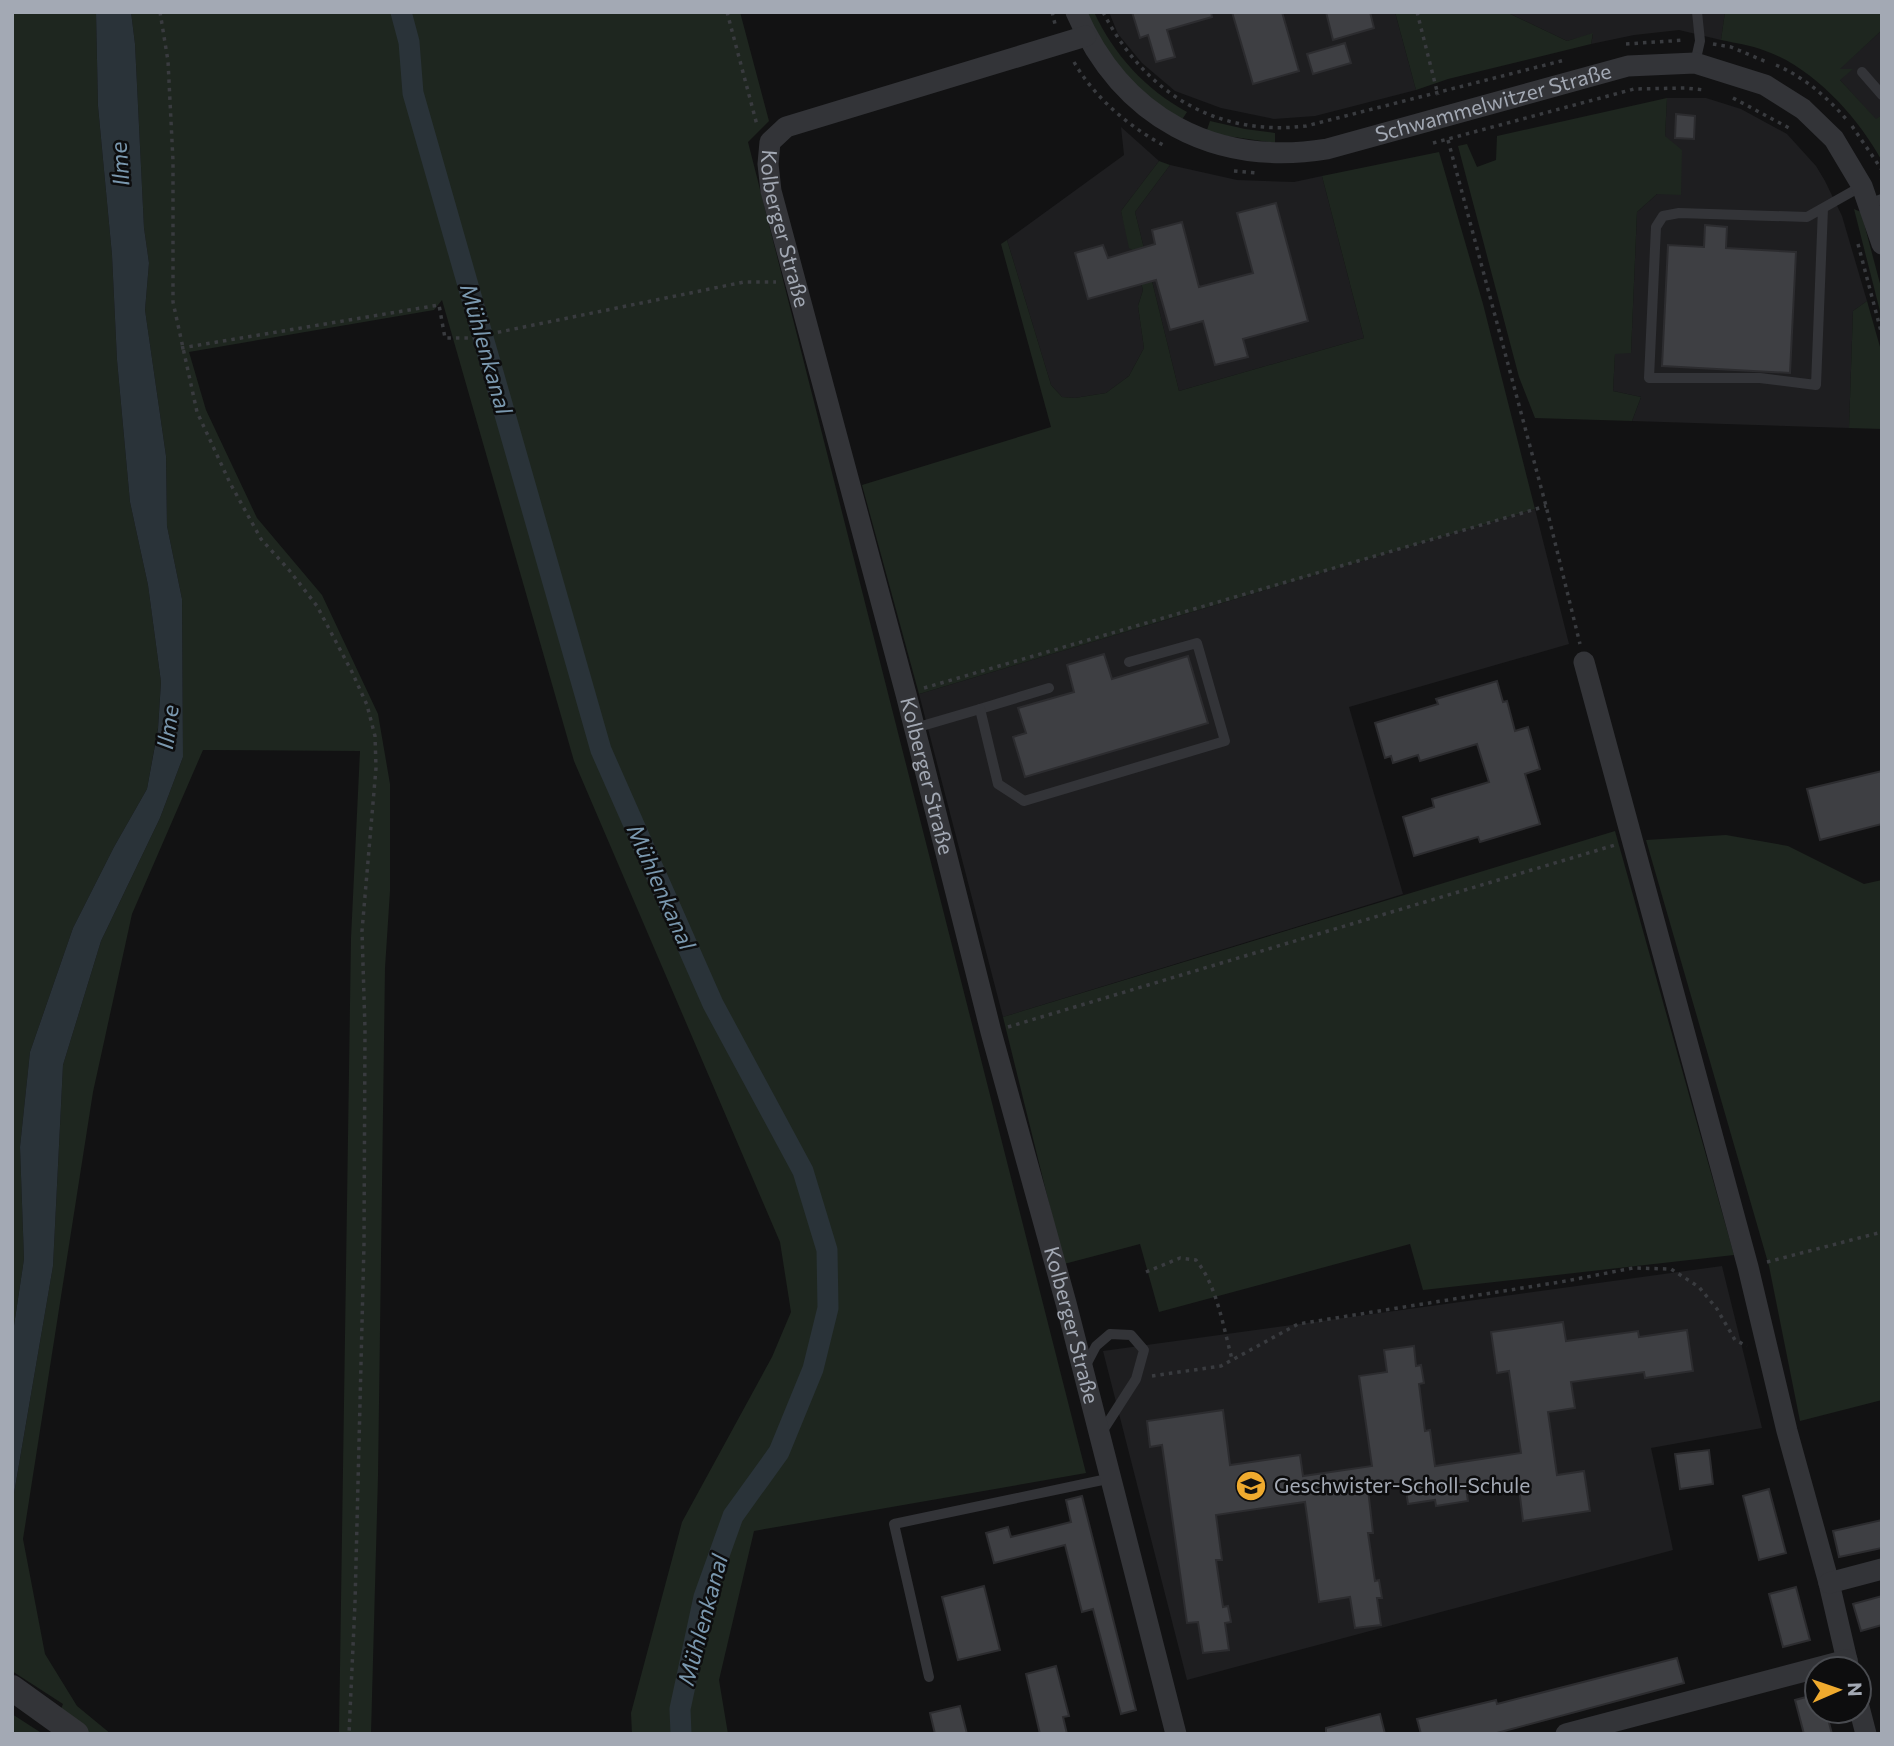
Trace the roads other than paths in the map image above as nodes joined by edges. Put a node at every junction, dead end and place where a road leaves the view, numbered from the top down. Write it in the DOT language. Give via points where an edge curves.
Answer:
graph roads {
  1 [pos="1076,12"];
  2 [pos="1697,12"];
  3 [pos="1086,36"];
  4 [pos="1695,63"];
  5 [pos="1862,72"];
  6 [pos="1882,95"];
  7 [pos="1871,196"];
  8 [pos="1824,208"];
  9 [pos="1882,244"];
  10 [pos="1129,662"];
  11 [pos="1584,662"];
  12 [pos="1049,688"];
  13 [pos="980,709"];
  14 [pos="915,728"];
  15 [pos="1083,1371"];
  16 [pos="1100,1435"];
  17 [pos="1112,1478"];
  18 [pos="1882,1569"];
  19 [pos="1829,1583"];
  20 [pos="1846,1655"];
  21 [pos="1803,1675"];
  22 [pos="929,1677"];
  23 [pos="12,1688"];
  24 [pos="76,1734"];
  25 [pos="1176,1734"];
  26 [pos="1566,1734"];
  1 -- 3 [label="street, Schwammelwitzer Straße"];
  2 -- 4 [label="lane" via="1700,41"];
  3 -- 4 [label="street, Schwammelwitzer Straße" via="1135,99 1173,127 1238,150 1268,153 1314,151 1628,66"];
  3 -- 14 [label="street, Kolberger Straße" via="786,127 770,142 771,191"];
  4 -- 7 [label="street, Schwammelwitzer Straße" via="1765,85 1803,109 1834,139"];
  5 -- 6 [label="lane"];
  7 -- 8 [label="lane"];
  7 -- 9 [label="street, Schwammelwitzer Straße"];
  8 -- 8 [label="lane" via="1816,385 1760,378 1649,378 1656,227 1663,216 1807,217"];
  10 -- 13 [label="lane" via="1197,643 1225,741 1024,801 998,784"];
  11 -- 19 [label="street"];
  12 -- 13 [label="lane"];
  13 -- 14 [label="lane"];
  14 -- 15 [label="street, Kolberger Straße"];
  15 -- 16 [label="street, Kolberger Straße"];
  15 -- 16 [label="lane" via="1096,1346 1110,1334 1131,1335 1143,1350 1136,1379"];
  16 -- 17 [label="street, Kolberger Straße"];
  17 -- 22 [label="lane" via="894,1524"];
  17 -- 25 [label="street, Kolberger Straße"];
  18 -- 19 [label="street"];
  19 -- 20 [label="street"];
  21 -- 26 [label="street"];
  23 -- 24 [label="street"];
}
